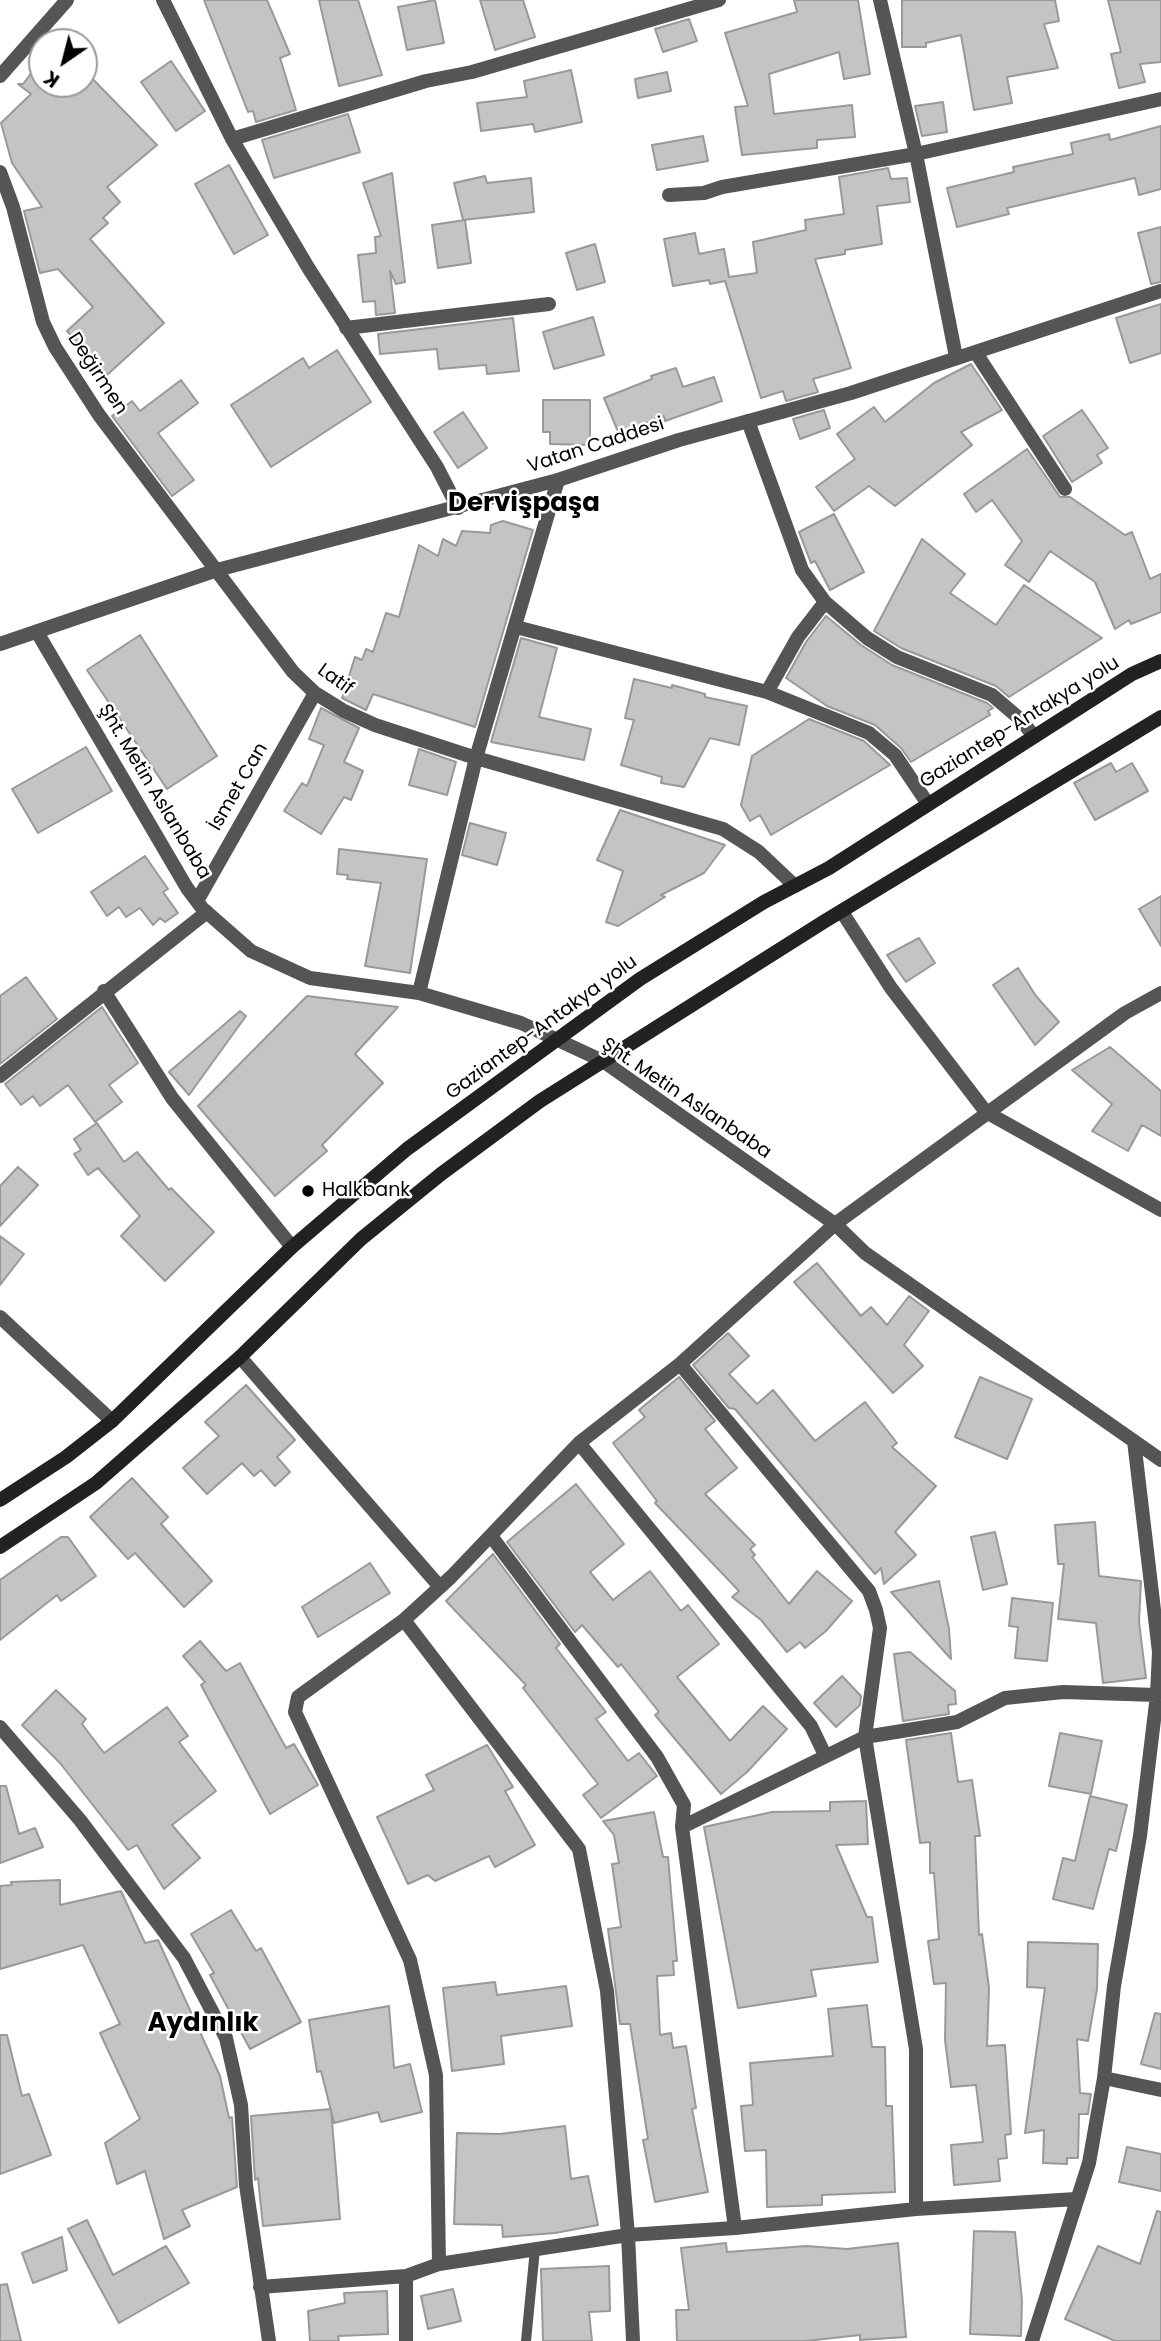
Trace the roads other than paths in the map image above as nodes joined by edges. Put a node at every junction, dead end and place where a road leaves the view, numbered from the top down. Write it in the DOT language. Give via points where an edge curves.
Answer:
graph roads {
  1 [pos="66,0"];
  2 [pos="163,0"];
  3 [pos="719,0"];
  4 [pos="880,0"];
  5 [pos="0,76"];
  6 [pos="1161,99"];
  7 [pos="232,139"];
  8 [pos="916,154"];
  9 [pos="0,172"];
  10 [pos="668,195"];
  11 [pos="1161,291"];
  12 [pos="549,304"];
  13 [pos="346,328"];
  14 [pos="976,353"];
  15 [pos="956,357"];
  16 [pos="748,421"];
  17 [pos="558,480"];
  18 [pos="1065,489"];
  19 [pos="458,508"];
  20 [pos="217,570"];
  21 [pos="825,602"];
  22 [pos="516,626"];
  23 [pos="37,632"];
  24 [pos="0,644"];
  25 [pos="1161,661"];
  26 [pos="767,692"];
  27 [pos="315,693"];
  28 [pos="1161,717"];
  29 [pos="1034,736"];
  30 [pos="476,758"];
  31 [pos="928,804"];
  32 [pos="795,886"];
  33 [pos="197,901"];
  34 [pos="207,912"];
  35 [pos="842,912"];
  36 [pos="104,991"];
  37 [pos="419,993"];
  38 [pos="1161,993"];
  39 [pos="556,1041"];
  40 [pos="603,1061"];
  41 [pos="0,1076"];
  42 [pos="986,1112"];
  43 [pos="1161,1210"];
  44 [pos="835,1224"];
  45 [pos="292,1247"];
  46 [pos="0,1317"];
  47 [pos="240,1357"];
  48 [pos="680,1364"];
  49 [pos="112,1421"];
  50 [pos="1134,1441"];
  51 [pos="579,1443"];
  52 [pos="1161,1461"];
  53 [pos="0,1500"];
  54 [pos="491,1536"];
  55 [pos="0,1547"];
  56 [pos="440,1587"];
  57 [pos="404,1619"];
  58 [pos="1157,1695"];
  59 [pos="0,1727"];
  60 [pos="865,1737"];
  61 [pos="824,1755"];
  62 [pos="682,1827"];
  63 [pos="1104,2078"];
  64 [pos="1161,2090"];
  65 [pos="1076,2199"];
  66 [pos="916,2209"];
  67 [pos="735,2228"];
  68 [pos="628,2235"];
  69 [pos="535,2249"];
  70 [pos="439,2264"];
  71 [pos="406,2276"];
  72 [pos="260,2287"];
  73 [pos="269,2341"];
  74 [pos="406,2341"];
  75 [pos="526,2341"];
  76 [pos="633,2341"];
  77 [pos="1032,2341"];
  1 -- 5 [label="street"];
  2 -- 7 [label="street"];
  3 -- 7 [label="street"];
  4 -- 8 [label="street"];
  6 -- 8 [label="street"];
  7 -- 13 [label="street"];
  8 -- 10 [label="street" via="722,187 704,194"];
  8 -- 15 [label="street"];
  9 -- 20 [label="street, Değirmen" via="43,322 55,347 99,415"];
  11 -- 14 [label="street, Vatan Caddesi"];
  12 -- 13 [label="street"];
  13 -- 19 [label="street" via="437,467"];
  14 -- 15 [label="street, Vatan Caddesi"];
  14 -- 18 [label="street"];
  15 -- 16 [label="street, Vatan Caddesi" via="851,393"];
  16 -- 17 [label="street, Vatan Caddesi"];
  16 -- 21 [label="street" via="802,570"];
  17 -- 19 [label="street, Vatan Caddesi"];
  17 -- 22 [label="street"];
  19 -- 20 [label="street, Vatan Caddesi"];
  20 -- 23 [label="street, Vatan Caddesi"];
  20 -- 27 [label="street, Latif" via="293,673"];
  21 -- 26 [label="street" via="798,637"];
  21 -- 29 [label="street" via="897,657 992,695"];
  22 -- 26 [label="street"];
  22 -- 30 [label="street"];
  23 -- 24 [label="street, Vatan Caddesi"];
  23 -- 33 [label="street, Şht. Metin Aslanbaba"];
  25 -- 29 [label="main road, Gaziantep-Antakya yolu" via="1132,674"];
  26 -- 31 [label="street" via="877,738 895,755"];
  27 -- 30 [label="street, Latif" via="375,725"];
  27 -- 33 [label="street, İsmet Can"];
  28 -- 35 [label="main road"];
  29 -- 31 [label="main road, Gaziantep-Antakya yolu"];
  30 -- 32 [label="street, Latif" via="723,829 759,852"];
  30 -- 37 [label="street"];
  31 -- 32 [label="main road, Gaziantep-Antakya yolu"];
  32 -- 39 [label="main road, Gaziantep-Antakya yolu" via="640,979"];
  33 -- 34 [label="street, Şht. Metin Aslanbaba"];
  34 -- 36 [label="street"];
  34 -- 37 [label="street, Şht. Metin Aslanbaba" via="251,951 310,978"];
  35 -- 40 [label="main road"];
  35 -- 42 [label="street" via="891,988"];
  36 -- 41 [label="street"];
  36 -- 45 [label="street" via="172,1098"];
  37 -- 39 [label="street, Şht. Metin Aslanbaba" via="521,1023"];
  38 -- 42 [label="street" via="1125,1013"];
  39 -- 40 [label="street, Şht. Metin Aslanbaba"];
  39 -- 45 [label="main road, Gaziantep-Antakya yolu" via="407,1149"];
  40 -- 44 [label="street, Şht. Metin Aslanbaba"];
  40 -- 47 [label="main road" via="441,1174 361,1240"];
  42 -- 43 [label="street"];
  42 -- 44 [label="street"];
  44 -- 48 [label="street"];
  44 -- 50 [label="street, Şht. Metin Aslanbaba" via="864,1253"];
  45 -- 49 [label="main road, Gaziantep-Antakya yolu"];
  46 -- 49 [label="street"];
  47 -- 55 [label="main road" via="96,1483"];
  47 -- 56 [label="street"];
  48 -- 51 [label="street"];
  48 -- 60 [label="street" via="869,1591 880,1628"];
  49 -- 53 [label="main road, Gaziantep-Antakya yolu"];
  50 -- 52 [label="street, Şht. Metin Aslanbaba"];
  50 -- 58 [label="street" via="1158,1653"];
  51 -- 54 [label="street"];
  51 -- 61 [label="street" via="811,1726"];
  54 -- 56 [label="street"];
  54 -- 62 [label="street" via="657,1757 684,1805"];
  56 -- 57 [label="street"];
  57 -- 68 [label="street" via="579,1849 607,1991"];
  57 -- 70 [label="street" via="298,1697 295,1712 410,1960 436,2075"];
  58 -- 60 [label="street" via="1063,1692 1005,1698 957,1722"];
  58 -- 63 [label="street"];
  59 -- 72 [label="street" via="80,1821 184,1958 226,2038 242,2105 246,2185"];
  60 -- 61 [label="street"];
  60 -- 66 [label="street" via="916,2049"];
  61 -- 62 [label="street"];
  62 -- 67 [label="street"];
  63 -- 64 [label="street"];
  63 -- 65 [label="street" via="1089,2163"];
  65 -- 66 [label="street"];
  65 -- 77 [label="street"];
  66 -- 67 [label="street"];
  67 -- 68 [label="street"];
  68 -- 69 [label="street"];
  68 -- 76 [label="street"];
  69 -- 70 [label="street"];
  69 -- 75 [label="lane"];
  70 -- 71 [label="street"];
  71 -- 72 [label="street"];
  71 -- 74 [label="street"];
  72 -- 73 [label="street"];
}
